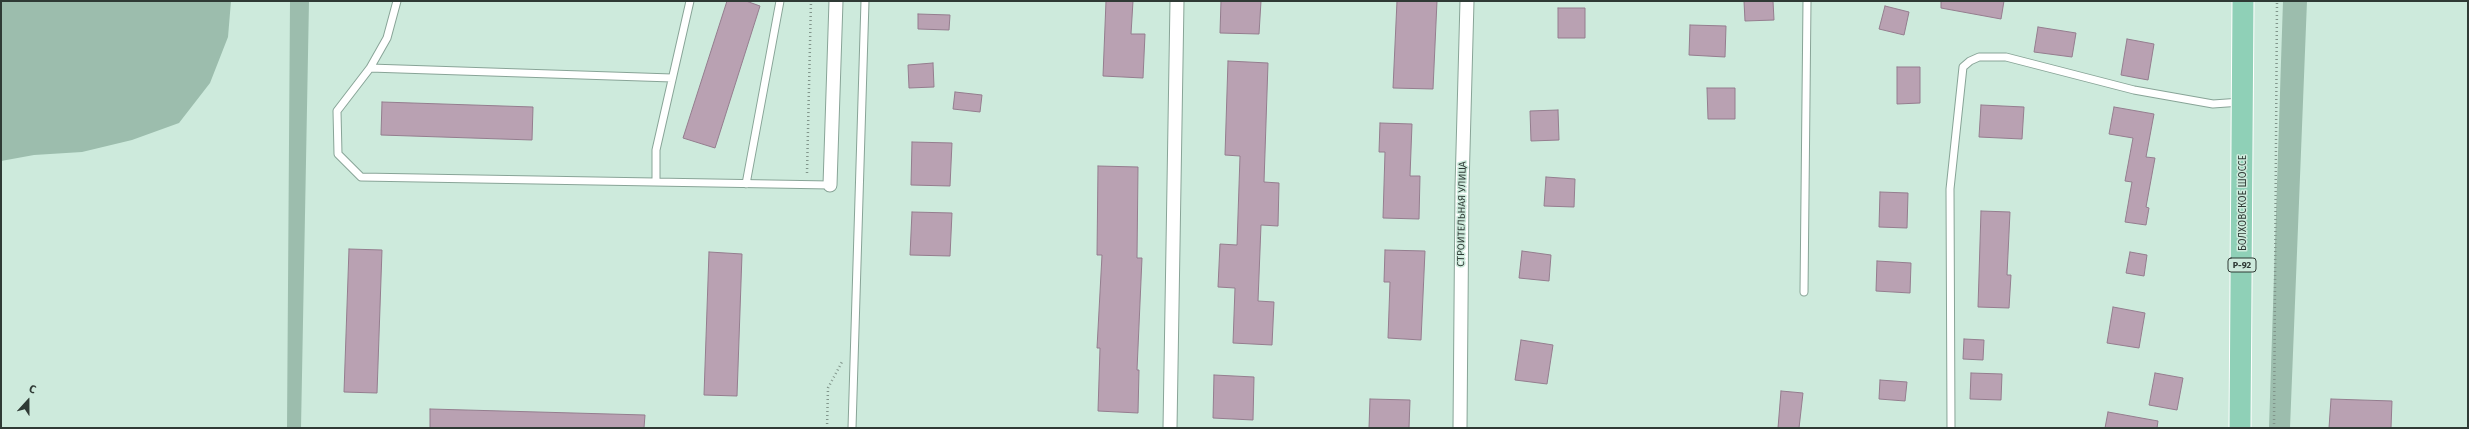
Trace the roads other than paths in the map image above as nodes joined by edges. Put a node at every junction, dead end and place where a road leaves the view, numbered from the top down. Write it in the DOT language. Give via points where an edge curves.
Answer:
graph roads {
  1 [pos="397,1"];
  2 [pos="690,1"];
  3 [pos="780,1"];
  4 [pos="836,1"];
  5 [pos="865,1"];
  6 [pos="1177,1"];
  7 [pos="1467,1"];
  8 [pos="1808,1"];
  9 [pos="2243,1"];
  10 [pos="370,68"];
  11 [pos="672,78"];
  12 [pos="2243,102"];
  13 [pos="656,182"];
  14 [pos="746,184"];
  15 [pos="830,186"];
  16 [pos="1804,292"];
  17 [pos="852,428"];
  18 [pos="1170,428"];
  19 [pos="1460,428"];
  20 [pos="1951,428"];
  21 [pos="2240,428"];
  1 -- 10 [label="lane" via="386,38"];
  2 -- 11 [label="lane"];
  3 -- 14 [label="lane"];
  4 -- 15 [label="street"];
  5 -- 17 [label="lane"];
  6 -- 18 [label="street"];
  7 -- 19 [label="street, СТРОИТЕЛЬНАЯ УЛИЦА"];
  8 -- 16 [label="lane"];
  9 -- 12 [label="main road, БОЛХОВСКОЕ ШОССЕ / Р-92"];
  10 -- 11 [label="lane"];
  10 -- 13 [label="lane" via="337,111 338,154 361,176"];
  11 -- 13 [label="lane" via="656,150"];
  12 -- 20 [label="lane" via="2213,104 2134,90 2006,57 1980,57 1963,67 1950,189"];
  12 -- 21 [label="main road, БОЛХОВСКОЕ ШОССЕ / Р-92"];
  13 -- 14 [label="lane"];
  14 -- 15 [label="lane"];
}
